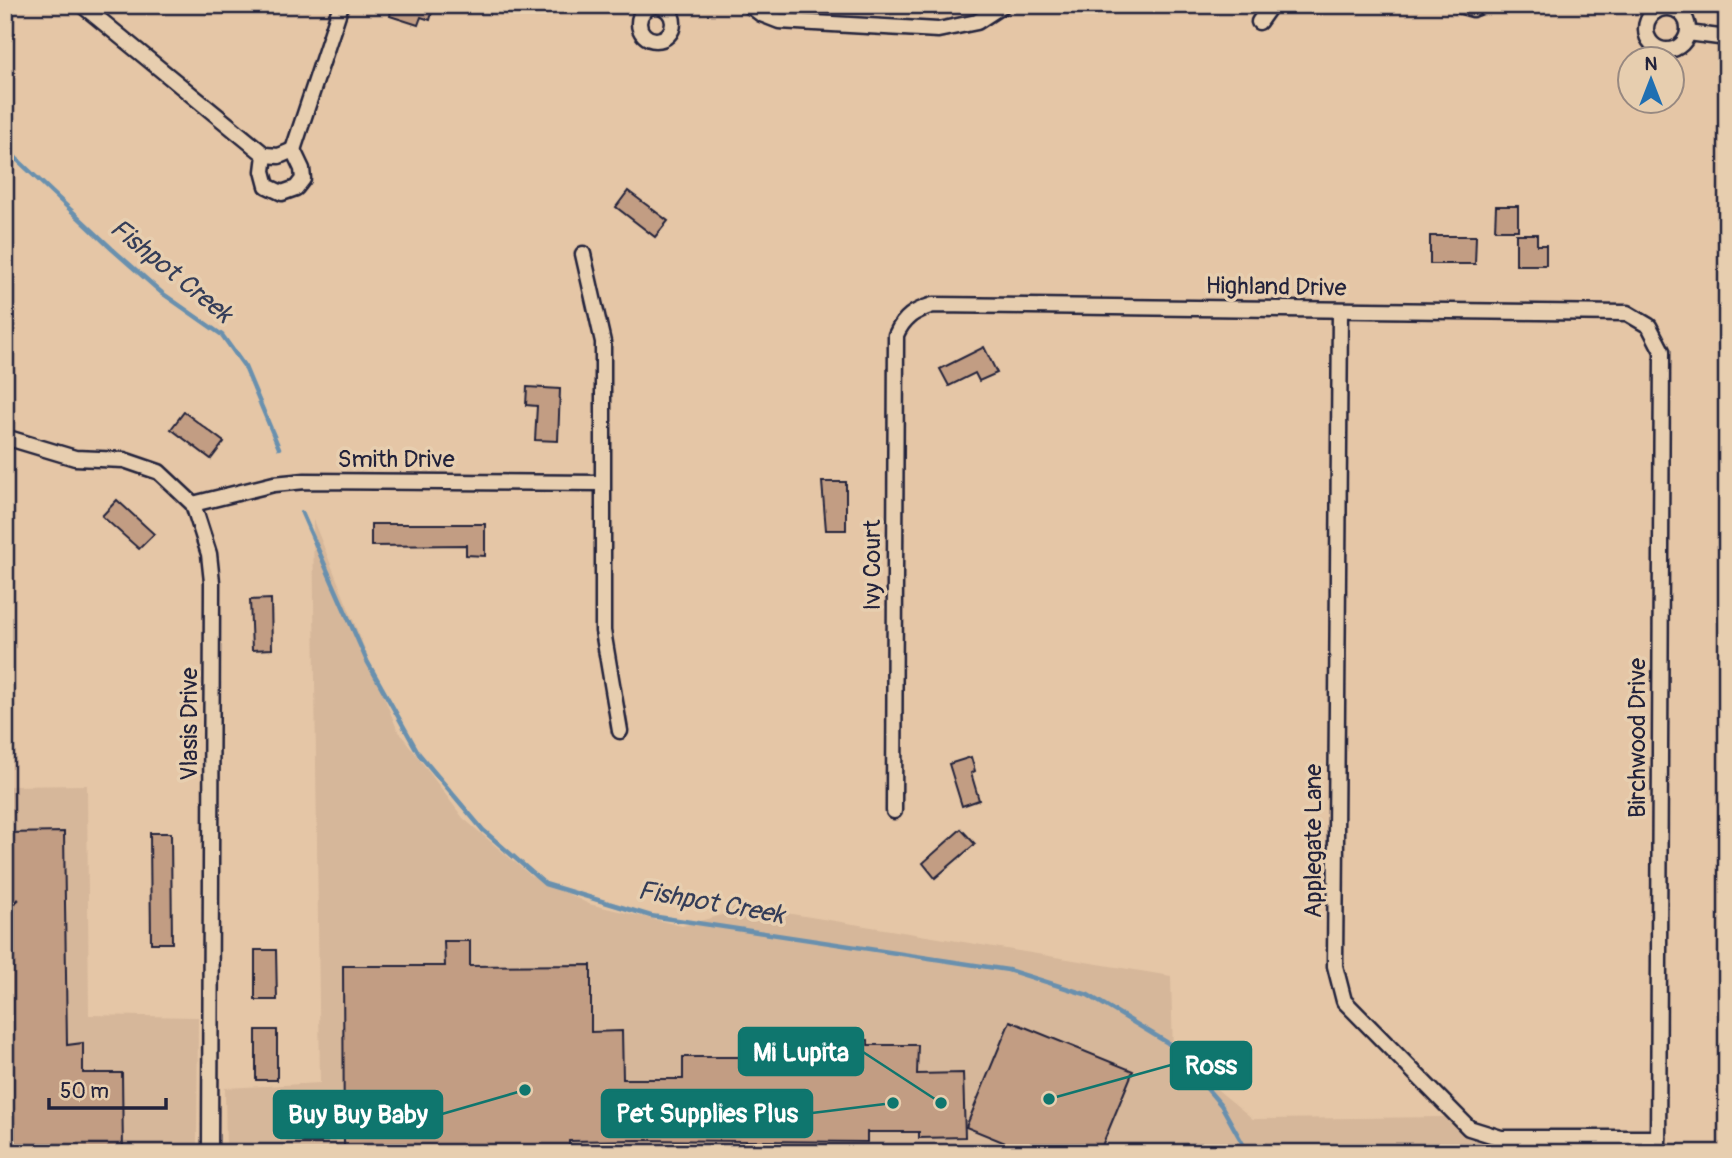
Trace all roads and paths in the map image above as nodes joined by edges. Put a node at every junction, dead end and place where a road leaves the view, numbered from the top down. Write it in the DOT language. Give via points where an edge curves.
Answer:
graph roads {
  1 [pos="82,5"];
  2 [pos="341,5"];
  3 [pos="750,5"];
  4 [pos="1003,5"];
  5 [pos="1271,5"];
  6 [pos="1459,5"];
  7 [pos="1483,5"];
  8 [pos="1259,22"];
  9 [pos="1688,33"];
  10 [pos="1727,38"];
  11 [pos="293,150"];
  12 [pos="265,155"];
  13 [pos="583,254"];
  14 [pos="1340,311"];
  15 [pos="903,320"];
  16 [pos="1649,326"];
  17 [pos="5,437"];
  18 [pos="602,484"];
  19 [pos="193,503"];
  20 [pos="620,731"];
  21 [pos="894,811"];
  22 [pos="20,898"];
  23 [pos="5,912"];
  24 [pos="1658,1138"];
  25 [pos="1319,1152"];
  26 [pos="210,1153"];
  27 [pos="1447,1153"];
  28 [pos="1658,1153"];
  1 -- 12 [label="street"];
  2 -- 11 [label="street"];
  3 -- 4 [label="street" via="770,18 801,24 939,30 977,22"];
  5 -- 8 [label="street"];
  6 -- 7 [label="street" via="1473,9"];
  9 -- 10 [label="street"];
  11 -- 12 [label="street"];
  11 -- 12 [label="street" via="303,179 296,188 282,193 267,186"];
  13 -- 18 [label="street" via="603,342"];
  14 -- 15 [label="street, Highland Drive" via="933,305"];
  14 -- 16 [label="street, Highland Drive" via="1627,313"];
  14 -- 24 [label="street, Applegate Lane" via="1335,967 1344,1001 1469,1128 1484,1135"];
  15 -- 21 [label="street, Ivy Court" via="895,335"];
  16 -- 24 [label="street, Birchwood Drive" via="1662,351"];
  17 -- 19 [label="street" via="75,458 142,464 159,472"];
  18 -- 19 [label="street, Smith Drive" via="305,481"];
  18 -- 20 [label="street" via="604,642"];
  19 -- 26 [label="street, Vlasis Drive" via="209,554 212,582"];
  22 -- 23 [label="path"];
  24 -- 28 [label="street, Birchwood Drive"];
  25 -- 27 [label="lane"];
}
